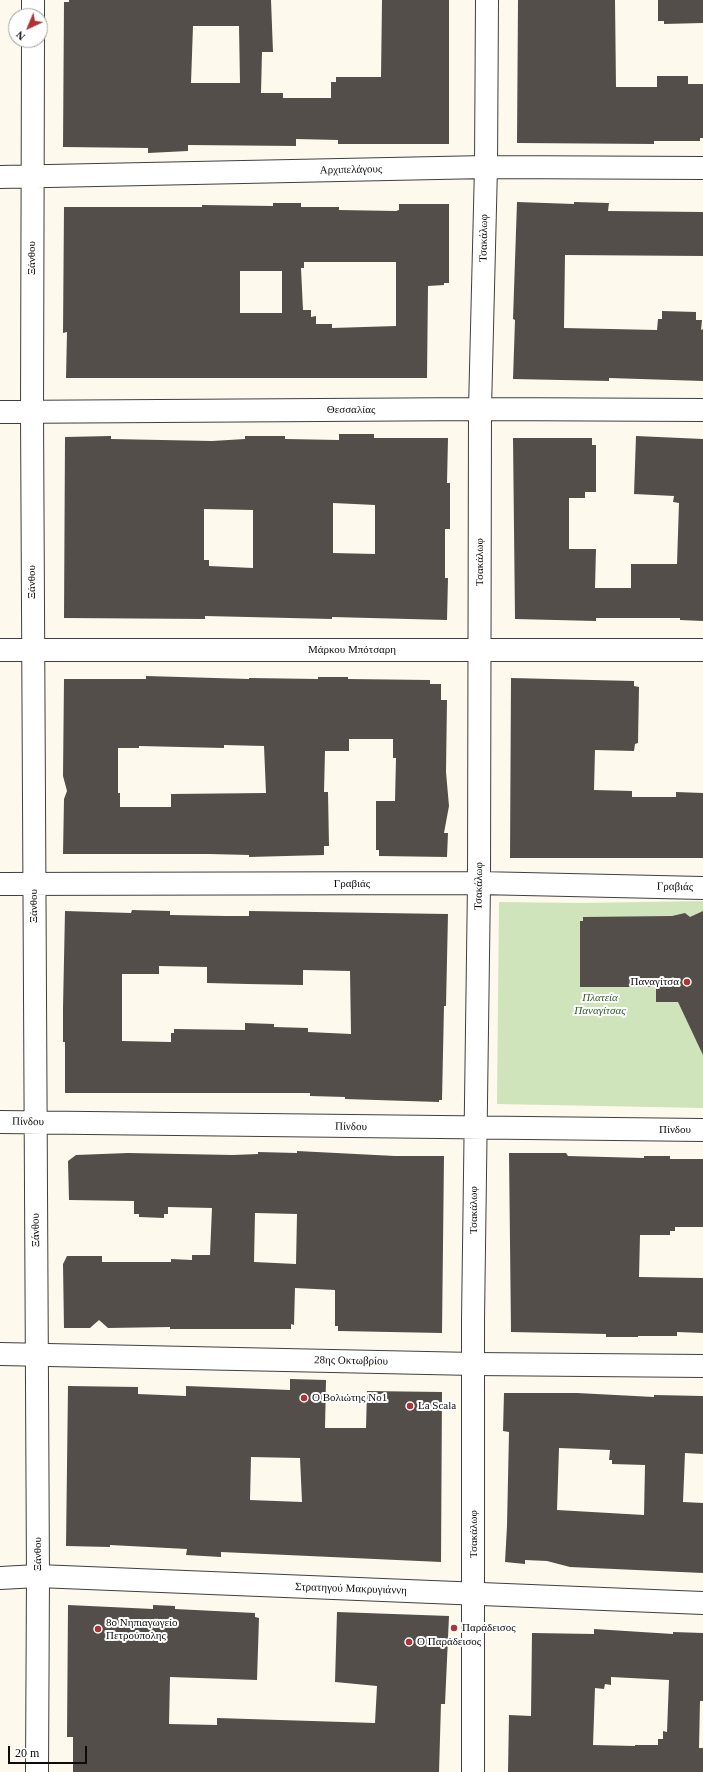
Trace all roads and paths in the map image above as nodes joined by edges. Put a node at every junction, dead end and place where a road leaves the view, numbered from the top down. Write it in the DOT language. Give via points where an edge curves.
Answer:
graph roads {
  1 [pos="487,0"];
  2 [pos="32,48"];
  3 [pos="486,167"];
  4 [pos="703,168"];
  5 [pos="32,177"];
  6 [pos="0,178"];
  7 [pos="480,409"];
  8 [pos="703,410"];
  9 [pos="0,412"];
  10 [pos="32,412"];
  11 [pos="480,649"];
  12 [pos="0,650"];
  13 [pos="32,650"];
  14 [pos="703,650"];
  15 [pos="479,883"];
  16 [pos="0,884"];
  17 [pos="34,884"];
  18 [pos="703,888"];
  19 [pos="0,1122"];
  20 [pos="35,1122"];
  21 [pos="475,1129"];
  22 [pos="703,1130"];
  23 [pos="0,1354"];
  24 [pos="37,1354"];
  25 [pos="474,1364"];
  26 [pos="703,1366"];
  27 [pos="38,1576"];
  28 [pos="0,1578"];
  29 [pos="474,1594"];
  30 [pos="703,1603"];
  31 [pos="37,1772"];
  32 [pos="473,1772"];
  1 -- 3 [label="street, Τσακάλωφ"];
  2 -- 5 [label="street, Ξάνθου"];
  3 -- 4 [label="street, Αρχιπελάγους"];
  3 -- 5 [label="street, Αρχιπελάγους"];
  3 -- 7 [label="street, Τσακάλωφ"];
  5 -- 6 [label="street, Αρχιπελάγους"];
  5 -- 10 [label="street, Ξάνθου"];
  7 -- 8 [label="street, Θεσσαλίας"];
  7 -- 10 [label="street, Θεσσαλίας"];
  7 -- 11 [label="street, Τσακάλωφ"];
  9 -- 10 [label="street, Θεσσαλίας"];
  10 -- 13 [label="street, Ξάνθου"];
  11 -- 13 [label="street, Μάρκου Μπότσαρη"];
  11 -- 14 [label="street, Μάρκου Μπότσαρη"];
  11 -- 15 [label="street, Τσακάλωφ"];
  12 -- 13 [label="street, Μάρκου Μπότσαρη"];
  13 -- 17 [label="street, Ξάνθου"];
  15 -- 17 [label="street, Γραβιάς"];
  15 -- 18 [label="street, Γραβιάς"];
  15 -- 21 [label="street, Τσακάλωφ"];
  16 -- 17 [label="street, Γραβιάς"];
  17 -- 20 [label="street, Ξάνθου"];
  19 -- 20 [label="street, Πίνδου"];
  20 -- 21 [label="street, Πίνδου"];
  20 -- 24 [label="street, Ξάνθου"];
  21 -- 22 [label="street, Πίνδου"];
  21 -- 25 [label="street, Τσακάλωφ"];
  23 -- 24 [label="street, 28ης Οκτωβρίου"];
  24 -- 25 [label="street, 28ης Οκτωβρίου"];
  24 -- 27 [label="street, Ξάνθου"];
  25 -- 26 [label="street, 28ης Οκτωβρίου"];
  25 -- 29 [label="street, Τσακάλωφ"];
  27 -- 28 [label="street, Στρατηγού Μακρυγιάννη"];
  27 -- 29 [label="street, Στρατηγού Μακρυγιάννη"];
  27 -- 31 [label="street, Ξάνθου"];
  29 -- 30 [label="street, Στρατηγού Μακρυγιάννη"];
  29 -- 32 [label="street, Τσακάλωφ"];
}
